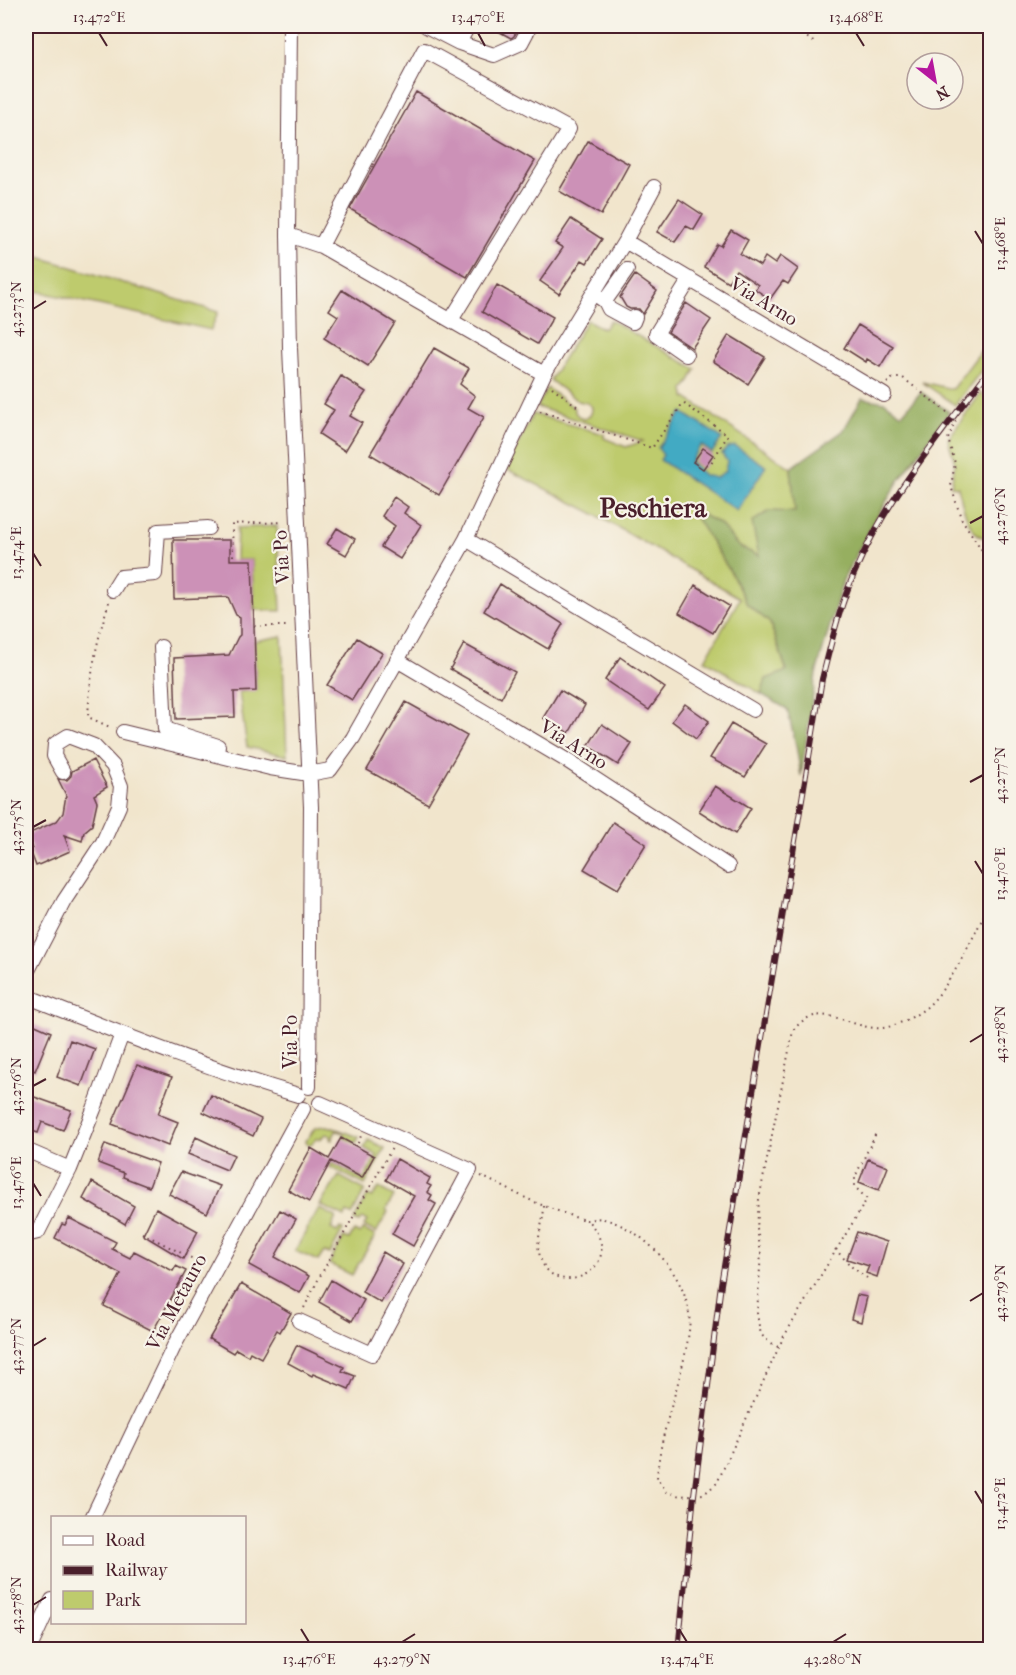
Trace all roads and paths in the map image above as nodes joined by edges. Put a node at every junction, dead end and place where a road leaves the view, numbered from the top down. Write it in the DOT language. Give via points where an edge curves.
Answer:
graph roads {
  1 [pos="290,26"];
  2 [pos="426,26"];
  3 [pos="468,26"];
  4 [pos="531,26"];
  5 [pos="796,26"];
  6 [pos="459,42"];
  7 [pos="815,43"];
  8 [pos="654,187"];
  9 [pos="288,235"];
  10 [pos="625,241"];
  11 [pos="321,246"];
  12 [pos="627,270"];
  13 [pos="690,279"];
  14 [pos="599,297"];
  15 [pos="635,317"];
  16 [pos="451,320"];
  17 [pos="686,355"];
  18 [pos="543,377"];
  19 [pos="884,395"];
  20 [pos="578,407"];
  21 [pos="528,408"];
  22 [pos="948,413"];
  23 [pos="956,421"];
  24 [pos="711,463"];
  25 [pos="299,522"];
  26 [pos="208,528"];
  27 [pos="466,539"];
  28 [pos="233,556"];
  29 [pos="990,558"];
  30 [pos="113,590"];
  31 [pos="254,626"];
  32 [pos="304,626"];
  33 [pos="161,647"];
  34 [pos="397,660"];
  35 [pos="753,710"];
  36 [pos="123,732"];
  37 [pos="217,755"];
  38 [pos="63,772"];
  39 [pos="309,774"];
  40 [pos="728,866"];
  41 [pos="990,904"];
  42 [pos="26,974"];
  43 [pos="26,996"];
  44 [pos="122,1034"];
  45 [pos="304,1091"];
  46 [pos="321,1103"];
  47 [pos="303,1109"];
  48 [pos="876,1133"];
  49 [pos="360,1138"];
  50 [pos="398,1138"];
  51 [pos="353,1145"];
  52 [pos="26,1150"];
  53 [pos="69,1169"];
  54 [pos="470,1170"];
  55 [pos="544,1206"];
  56 [pos="587,1220"];
  57 [pos="142,1233"];
  58 [pos="26,1235"];
  59 [pos="835,1249"];
  60 [pos="203,1264"];
  61 [pos="867,1278"];
  62 [pos="299,1321"];
  63 [pos="779,1347"];
  64 [pos="93,1516"];
  65 [pos="51,1602"];
  66 [pos="29,1650"];
  1 -- 9 [label="street, Via Po"];
  2 -- 6 [label="street"];
  3 -- 6 [label="street"];
  4 -- 6 [label="street" via="521,43 494,55"];
  5 -- 7 [label="path"];
  8 -- 10 [label="street"];
  9 -- 11 [label="street"];
  9 -- 25 [label="street, Via Po"];
  10 -- 13 [label="street, Via Arno"];
  10 -- 14 [label="street"];
  11 -- 16 [label="street"];
  11 -- 16 [label="street" via="424,50 569,129"];
  12 -- 14 [label="street"];
  13 -- 17 [label="street" via="656,334"];
  13 -- 19 [label="street, Via Arno"];
  14 -- 15 [label="street" via="609,309 633,322"];
  14 -- 18 [label="street"];
  16 -- 18 [label="street"];
  18 -- 20 [label="path"];
  18 -- 21 [label="street"];
  19 -- 22 [label="path" via="888,381 903,378"];
  21 -- 24 [label="path" via="652,448 683,403 728,435"];
  21 -- 27 [label="street"];
  23 -- 29 [label="path" via="948,439 955,463 951,486 961,518"];
  25 -- 28 [label="path" via="232,524"];
  25 -- 32 [label="street, Via Po"];
  26 -- 30 [label="street" via="158,531 155,574 121,577"];
  27 -- 34 [label="street"];
  27 -- 35 [label="street"];
  30 -- 36 [label="path" via="97,638 88,717"];
  31 -- 32 [label="path"];
  32 -- 39 [label="street, Via Po"];
  33 -- 37 [label="street" via="165,729 218,746"];
  34 -- 39 [label="street" via="330,770"];
  34 -- 40 [label="street, Via Arno" via="566,760"];
  36 -- 37 [label="street"];
  37 -- 39 [label="street"];
  38 -- 42 [label="street" via="54,756 56,744 68,736 94,746 113,766 121,786 119,806 103,842 64,901"];
  39 -- 45 [label="street, Via Po"];
  41 -- 63 [label="path" via="947,983 927,1007 883,1028 820,1014 810,1016 793,1031 759,1199 757,1229 761,1253 759,1326 765,1339"];
  43 -- 44 [label="street"];
  44 -- 45 [label="street" via="260,1084"];
  44 -- 53 [label="street"];
  45 -- 46 [label="street" via="320,1092"];
  45 -- 47 [label="street" via="298,1103"];
  46 -- 47 [label="street" via="315,1109"];
  46 -- 50 [label="street"];
  47 -- 64 [label="street, Via Metauro" via="175,1344"];
  48 -- 59 [label="path" via="855,1177 855,1187 867,1199"];
  49 -- 51 [label="path" via="357,1146"];
  50 -- 54 [label="street"];
  50 -- 62 [label="path" via="307,1298"];
  52 -- 53 [label="street"];
  53 -- 58 [label="street" via="38,1232"];
  54 -- 55 [label="path"];
  54 -- 62 [label="street" via="372,1353"];
  55 -- 56 [label="path"];
  55 -- 56 [label="path" via="538,1250 541,1262 557,1277 578,1279 596,1266 601,1239"];
  56 -- 63 [label="path" via="603,1218 629,1230 663,1259 683,1292 690,1328 662,1439 657,1478 667,1492 680,1496 705,1494 717,1483"];
  57 -- 60 [label="path"];
  59 -- 61 [label="path"];
  59 -- 63 [label="path"];
  65 -- 66 [label="street"];
}
